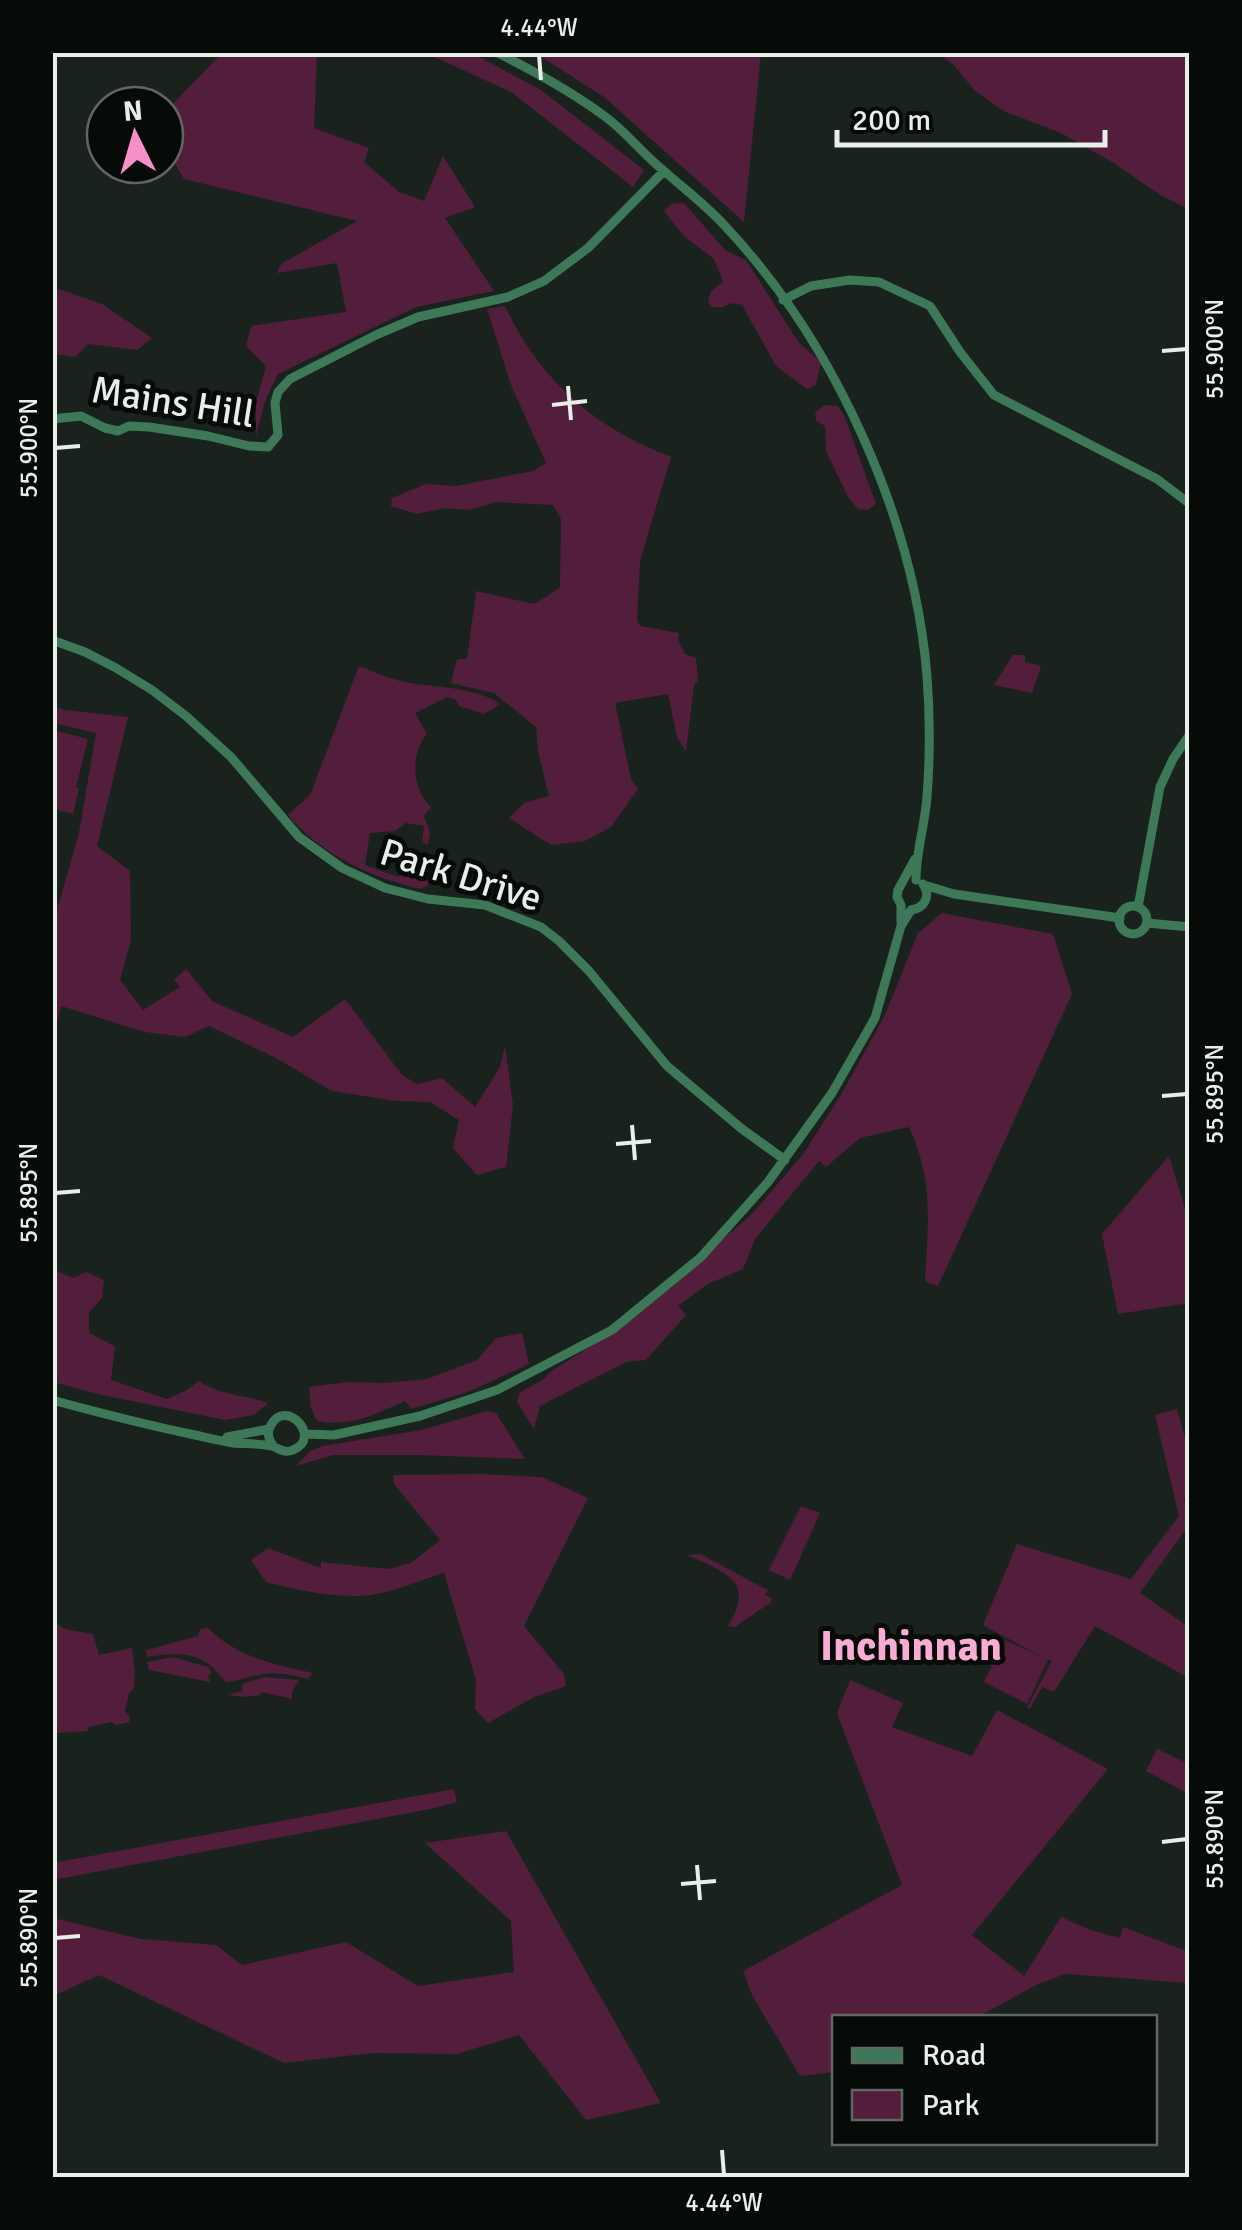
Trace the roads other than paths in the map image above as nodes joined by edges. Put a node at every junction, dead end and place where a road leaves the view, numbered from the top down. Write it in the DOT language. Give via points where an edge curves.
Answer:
graph roads {
  1 [pos="496,52"];
  2 [pos="664,171"];
  3 [pos="784,300"];
  4 [pos="52,418"];
  5 [pos="1190,504"];
  6 [pos="52,640"];
  7 [pos="1190,734"];
  8 [pos="916,856"];
  9 [pos="904,882"];
  10 [pos="923,887"];
  11 [pos="906,907"];
  12 [pos="1138,907"];
  13 [pos="1120,918"];
  14 [pos="1147,923"];
  15 [pos="1190,927"];
  16 [pos="785,1160"];
  17 [pos="52,1400"];
  18 [pos="269,1429"];
  19 [pos="305,1434"];
  20 [pos="204,1437"];
  21 [pos="273,1446"];
  1 -- 2 [label="street" via="550,78 610,120"];
  2 -- 3 [label="street" via="724,225"];
  2 -- 4 [label="street, Mains Hill" via="609,229 544,282 418,317 290,380 274,403 278,435 262,448 149,426 118,431 81,416"];
  3 -- 5 [label="street" via="811,286 850,280 879,282 930,306 994,395 1157,479"];
  3 -- 8 [label="street" via="819,349 850,411 898,528 913,584 929,713 927,800"];
  6 -- 16 [label="street, Park Drive" via="116,668 186,716 299,837 342,868 385,888 484,905 560,940 668,1066"];
  7 -- 12 [label="street" via="1160,787"];
  8 -- 9 [label="street"];
  8 -- 10 [label="street"];
  9 -- 10 [label="street"];
  9 -- 11 [label="street" via="897,898"];
  10 -- 11 [label="street" via="922,907"];
  10 -- 13 [label="street"];
  11 -- 16 [label="street" via="875,1018"];
  12 -- 13 [label="street" via="1126,908"];
  12 -- 14 [label="street"];
  13 -- 14 [label="street" via="1131,934"];
  14 -- 15 [label="street"];
  16 -- 19 [label="street" via="701,1257 612,1330 498,1390 420,1416"];
  17 -- 20 [label="street"];
  18 -- 19 [label="street" via="288,1415"];
  18 -- 20 [label="street"];
  18 -- 21 [label="street"];
  19 -- 21 [label="street" via="291,1451"];
  20 -- 21 [label="street"];
}
